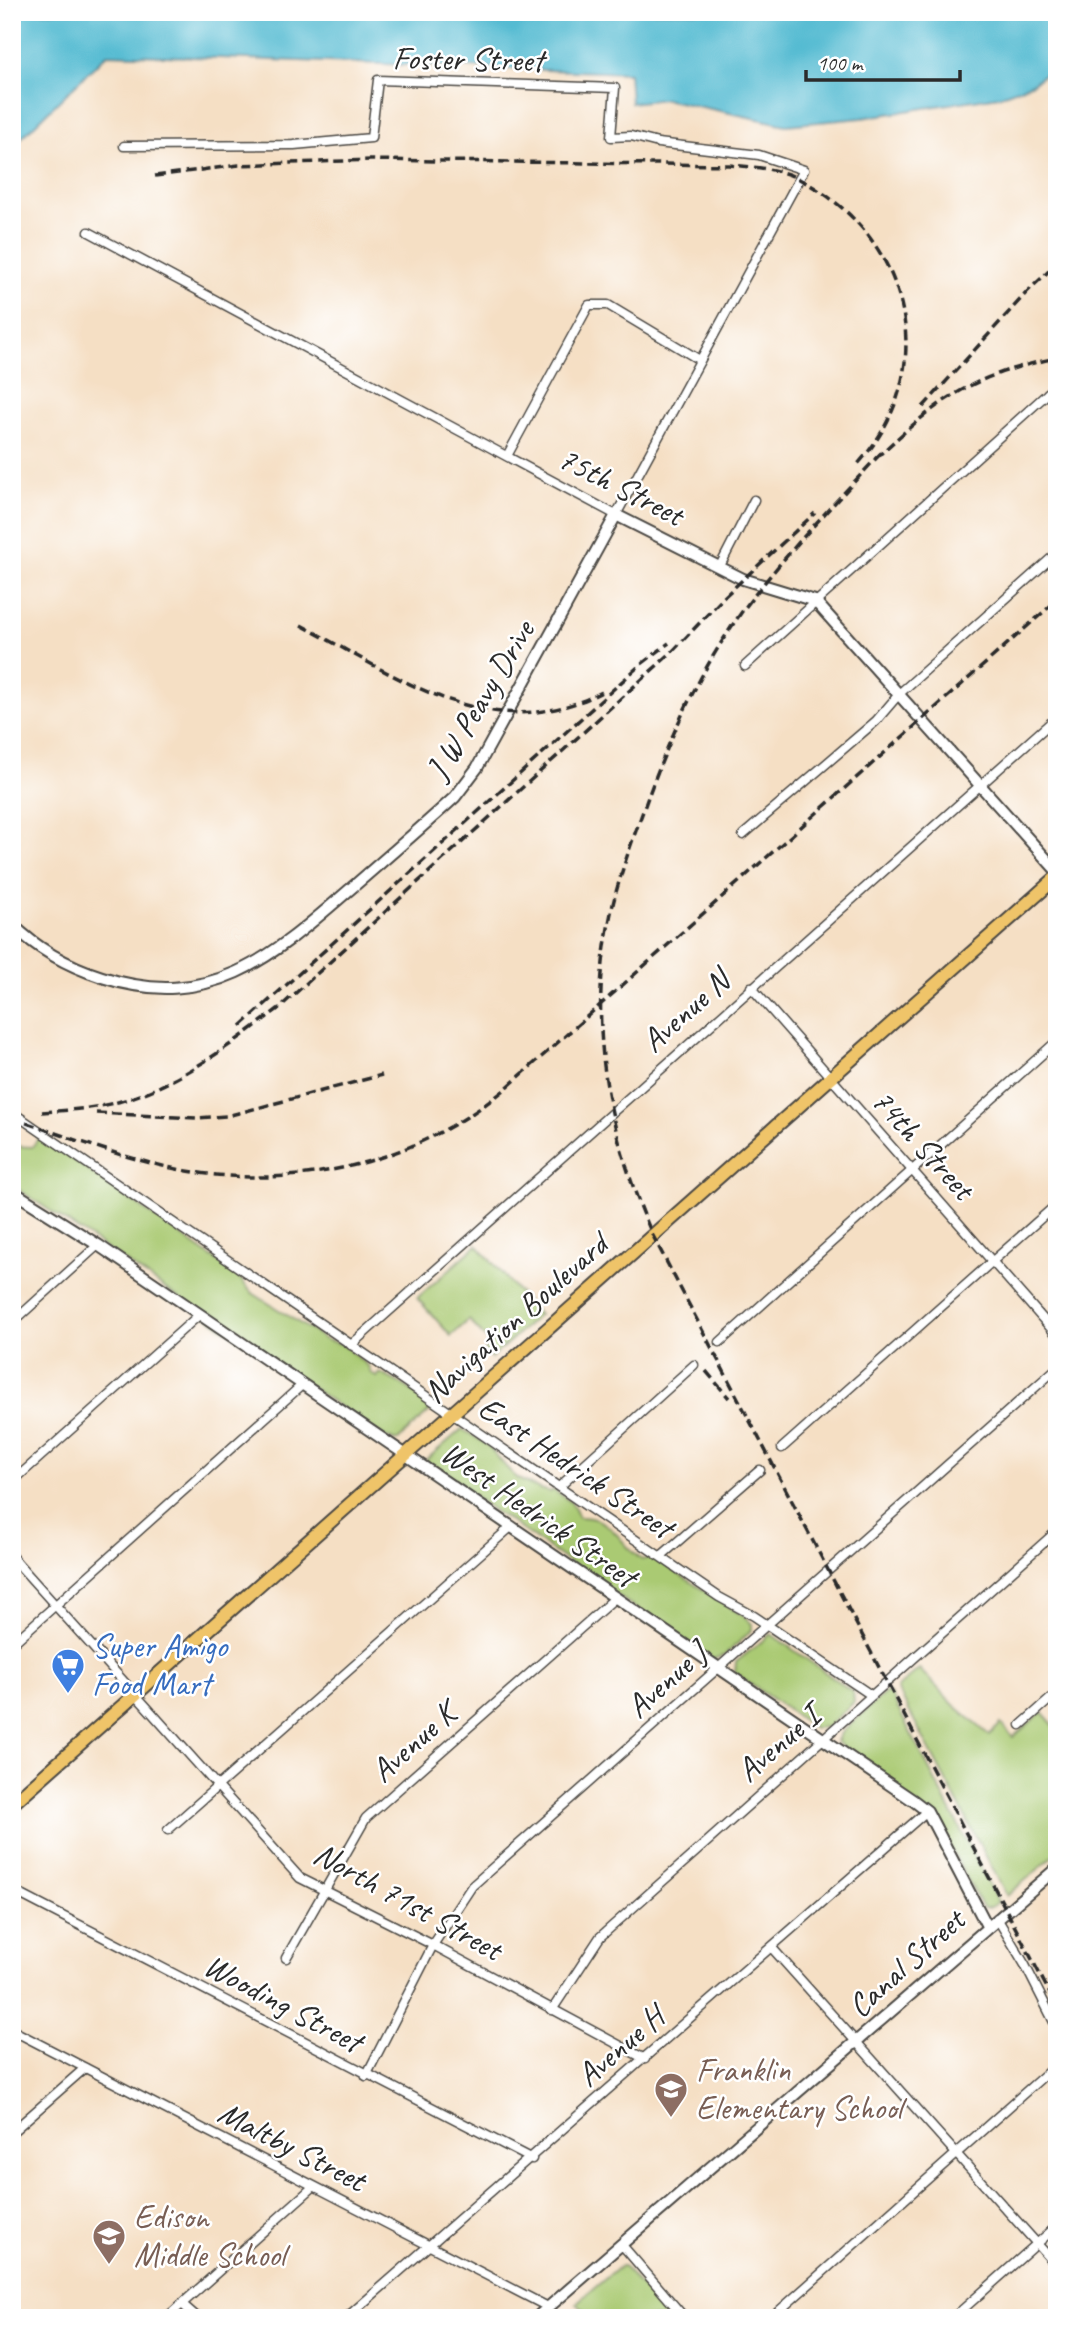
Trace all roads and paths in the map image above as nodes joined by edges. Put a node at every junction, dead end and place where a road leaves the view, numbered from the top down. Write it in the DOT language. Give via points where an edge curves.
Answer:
graph roads {
  1 [pos="124,146"];
  2 [pos="804,170"];
  3 [pos="89,232"];
  4 [pos="698,359"];
  5 [pos="1057,385"];
  6 [pos="1048,393"];
  7 [pos="1057,402"];
  8 [pos="507,456"];
  9 [pos="754,500"];
  10 [pos="616,515"];
  11 [pos="1057,553"];
  12 [pos="720,566"];
  13 [pos="815,601"];
  14 [pos="745,666"];
  15 [pos="900,693"];
  16 [pos="1057,717"];
  17 [pos="979,787"];
  18 [pos="743,835"];
  19 [pos="1057,871"];
  20 [pos="1057,877"];
  21 [pos="12,924"];
  22 [pos="751,987"];
  23 [pos="1057,1041"];
  24 [pos="828,1078"];
  25 [pos="12,1112"];
  26 [pos="911,1170"];
  27 [pos="12,1191"];
  28 [pos="1057,1204"];
  29 [pos="98,1245"];
  30 [pos="993,1261"];
  31 [pos="199,1315"];
  32 [pos="12,1323"];
  33 [pos="1057,1335"];
  34 [pos="720,1342"];
  35 [pos="352,1345"];
  36 [pos="694,1365"];
  37 [pos="1057,1368"];
  38 [pos="302,1385"];
  39 [pos="451,1413"];
  40 [pos="782,1448"];
  41 [pos="406,1453"];
  42 [pos="760,1470"];
  43 [pos="12,1482"];
  44 [pos="559,1487"];
  45 [pos="512,1526"];
  46 [pos="1057,1531"];
  47 [pos="661,1556"];
  48 [pos="12,1557"];
  49 [pos="615,1598"];
  50 [pos="56,1606"];
  51 [pos="768,1625"];
  52 [pos="12,1644"];
  53 [pos="718,1669"];
  54 [pos="1057,1693"];
  55 [pos="136,1694"];
  56 [pos="871,1695"];
  57 [pos="1021,1725"];
  58 [pos="823,1740"];
  59 [pos="218,1787"];
  60 [pos="12,1804"];
  61 [pos="927,1811"];
  62 [pos="167,1830"];
  63 [pos="1057,1868"];
  64 [pos="12,1890"];
  65 [pos="325,1891"];
  66 [pos="997,1918"];
  67 [pos="986,1926"];
  68 [pos="433,1945"];
  69 [pos="772,1948"];
  70 [pos="286,1958"];
  71 [pos="552,2010"];
  72 [pos="1057,2028"];
  73 [pos="12,2030"];
  74 [pos="857,2042"];
  75 [pos="645,2059"];
  76 [pos="1057,2064"];
  77 [pos="85,2068"];
  78 [pos="366,2076"];
  79 [pos="12,2132"];
  80 [pos="957,2153"];
  81 [pos="532,2159"];
  82 [pos="313,2187"];
  83 [pos="1057,2226"];
  84 [pos="1036,2244"];
  85 [pos="622,2245"];
  86 [pos="430,2247"];
  87 [pos="1057,2266"];
  88 [pos="182,2304"];
  89 [pos="548,2307"];
  90 [pos="166,2318"];
  91 [pos="198,2318"];
  92 [pos="346,2318"];
  93 [pos="536,2318"];
  94 [pos="685,2318"];
  95 [pos="771,2318"];
  96 [pos="953,2318"];
  1 -- 2 [label="street, Foster Street" via="294,145 372,138 378,80 615,88 611,137 759,155"];
  2 -- 4 [label="street, J W Peavy Drive"];
  3 -- 8 [label="street, 75th Street"];
  4 -- 8 [label="street" via="608,305 592,304"];
  4 -- 10 [label="street, J W Peavy Drive"];
  5 -- 6 [label="street"];
  6 -- 7 [label="street"];
  6 -- 13 [label="street"];
  8 -- 10 [label="street, 75th Street"];
  9 -- 12 [label="street"];
  10 -- 12 [label="street, 75th Street"];
  10 -- 21 [label="street, J W Peavy Drive" via="484,757 456,797 261,962 199,984 173,988 124,984 61,961"];
  11 -- 15 [label="street"];
  12 -- 13 [label="street, 75th Street" via="743,579"];
  13 -- 14 [label="street"];
  13 -- 15 [label="street"];
  15 -- 17 [label="street"];
  15 -- 18 [label="street" via="876,721"];
  16 -- 17 [label="street, Avenue N"];
  17 -- 19 [label="street"];
  17 -- 22 [label="street, Avenue N"];
  20 -- 24 [label="main road, Navigation Boulevard"];
  22 -- 24 [label="street, 74th Street"];
  22 -- 35 [label="street, Avenue N"];
  23 -- 26 [label="street"];
  24 -- 26 [label="street, 74th Street"];
  24 -- 39 [label="main road, Navigation Boulevard"];
  25 -- 35 [label="street, East Hedrick Street"];
  26 -- 30 [label="street, 74th Street"];
  26 -- 34 [label="street"];
  27 -- 29 [label="street, West Hedrick Street"];
  28 -- 30 [label="street"];
  29 -- 31 [label="street, West Hedrick Street"];
  29 -- 32 [label="street"];
  30 -- 33 [label="street, 74th Street"];
  30 -- 40 [label="street"];
  31 -- 38 [label="street, West Hedrick Street"];
  31 -- 43 [label="street"];
  35 -- 39 [label="street, East Hedrick Street"];
  36 -- 44 [label="street"];
  37 -- 51 [label="street, Avenue J"];
  38 -- 41 [label="street, West Hedrick Street"];
  38 -- 50 [label="street"];
  39 -- 41 [label="main road, Navigation Boulevard"];
  39 -- 44 [label="street, East Hedrick Street"];
  41 -- 45 [label="street, West Hedrick Street"];
  41 -- 55 [label="main road, Navigation Boulevard"];
  42 -- 47 [label="street"];
  44 -- 47 [label="street, East Hedrick Street"];
  45 -- 49 [label="street, West Hedrick Street"];
  45 -- 59 [label="street"];
  46 -- 56 [label="street, Avenue I"];
  47 -- 51 [label="street, East Hedrick Street"];
  48 -- 50 [label="street, North 71st Street"];
  49 -- 53 [label="street, West Hedrick Street"];
  49 -- 65 [label="street, Avenue K" via="366,1818"];
  50 -- 52 [label="street"];
  50 -- 55 [label="street, North 71st Street"];
  51 -- 53 [label="street, Avenue J"];
  51 -- 56 [label="street, East Hedrick Street"];
  53 -- 58 [label="street, West Hedrick Street"];
  53 -- 68 [label="street, Avenue J" via="472,1886"];
  54 -- 57 [label="street"];
  55 -- 59 [label="street, North 71st Street"];
  55 -- 60 [label="main road, Navigation Boulevard"];
  56 -- 58 [label="street, Avenue I"];
  58 -- 61 [label="street, West Hedrick Street"];
  58 -- 71 [label="street, Avenue I" via="600,1937"];
  59 -- 62 [label="street"];
  59 -- 65 [label="street, North 71st Street" via="300,1878"];
  61 -- 67 [label="street, West Hedrick Street"];
  61 -- 69 [label="street, Avenue H"];
  63 -- 66 [label="street, Canal Street"];
  64 -- 78 [label="street, Wooding Street"];
  65 -- 68 [label="street, North 71st Street"];
  65 -- 70 [label="street, Avenue K"];
  66 -- 67 [label="street, Canal Street"];
  66 -- 72 [label="street"];
  67 -- 74 [label="street, Canal Street"];
  68 -- 71 [label="street, North 71st Street"];
  68 -- 78 [label="street, Avenue J"];
  69 -- 74 [label="street"];
  69 -- 75 [label="street, Avenue H"];
  71 -- 75 [label="street, North 71st Street"];
  73 -- 77 [label="street, Maltby Street"];
  74 -- 80 [label="street"];
  74 -- 85 [label="street, Canal Street"];
  75 -- 81 [label="street, Avenue H"];
  76 -- 80 [label="street"];
  77 -- 79 [label="street"];
  77 -- 82 [label="street, Maltby Street"];
  78 -- 81 [label="street, Wooding Street"];
  80 -- 84 [label="street"];
  80 -- 95 [label="street"];
  81 -- 86 [label="street, Avenue H"];
  82 -- 86 [label="street, Maltby Street"];
  82 -- 88 [label="street"];
  83 -- 84 [label="street"];
  84 -- 87 [label="street"];
  84 -- 96 [label="street"];
  85 -- 89 [label="street, Canal Street"];
  85 -- 94 [label="street"];
  86 -- 89 [label="street, Maltby Street"];
  86 -- 92 [label="street, Avenue H"];
  88 -- 90 [label="street"];
  88 -- 91 [label="street"];
  89 -- 93 [label="street, Canal Street"];
}
